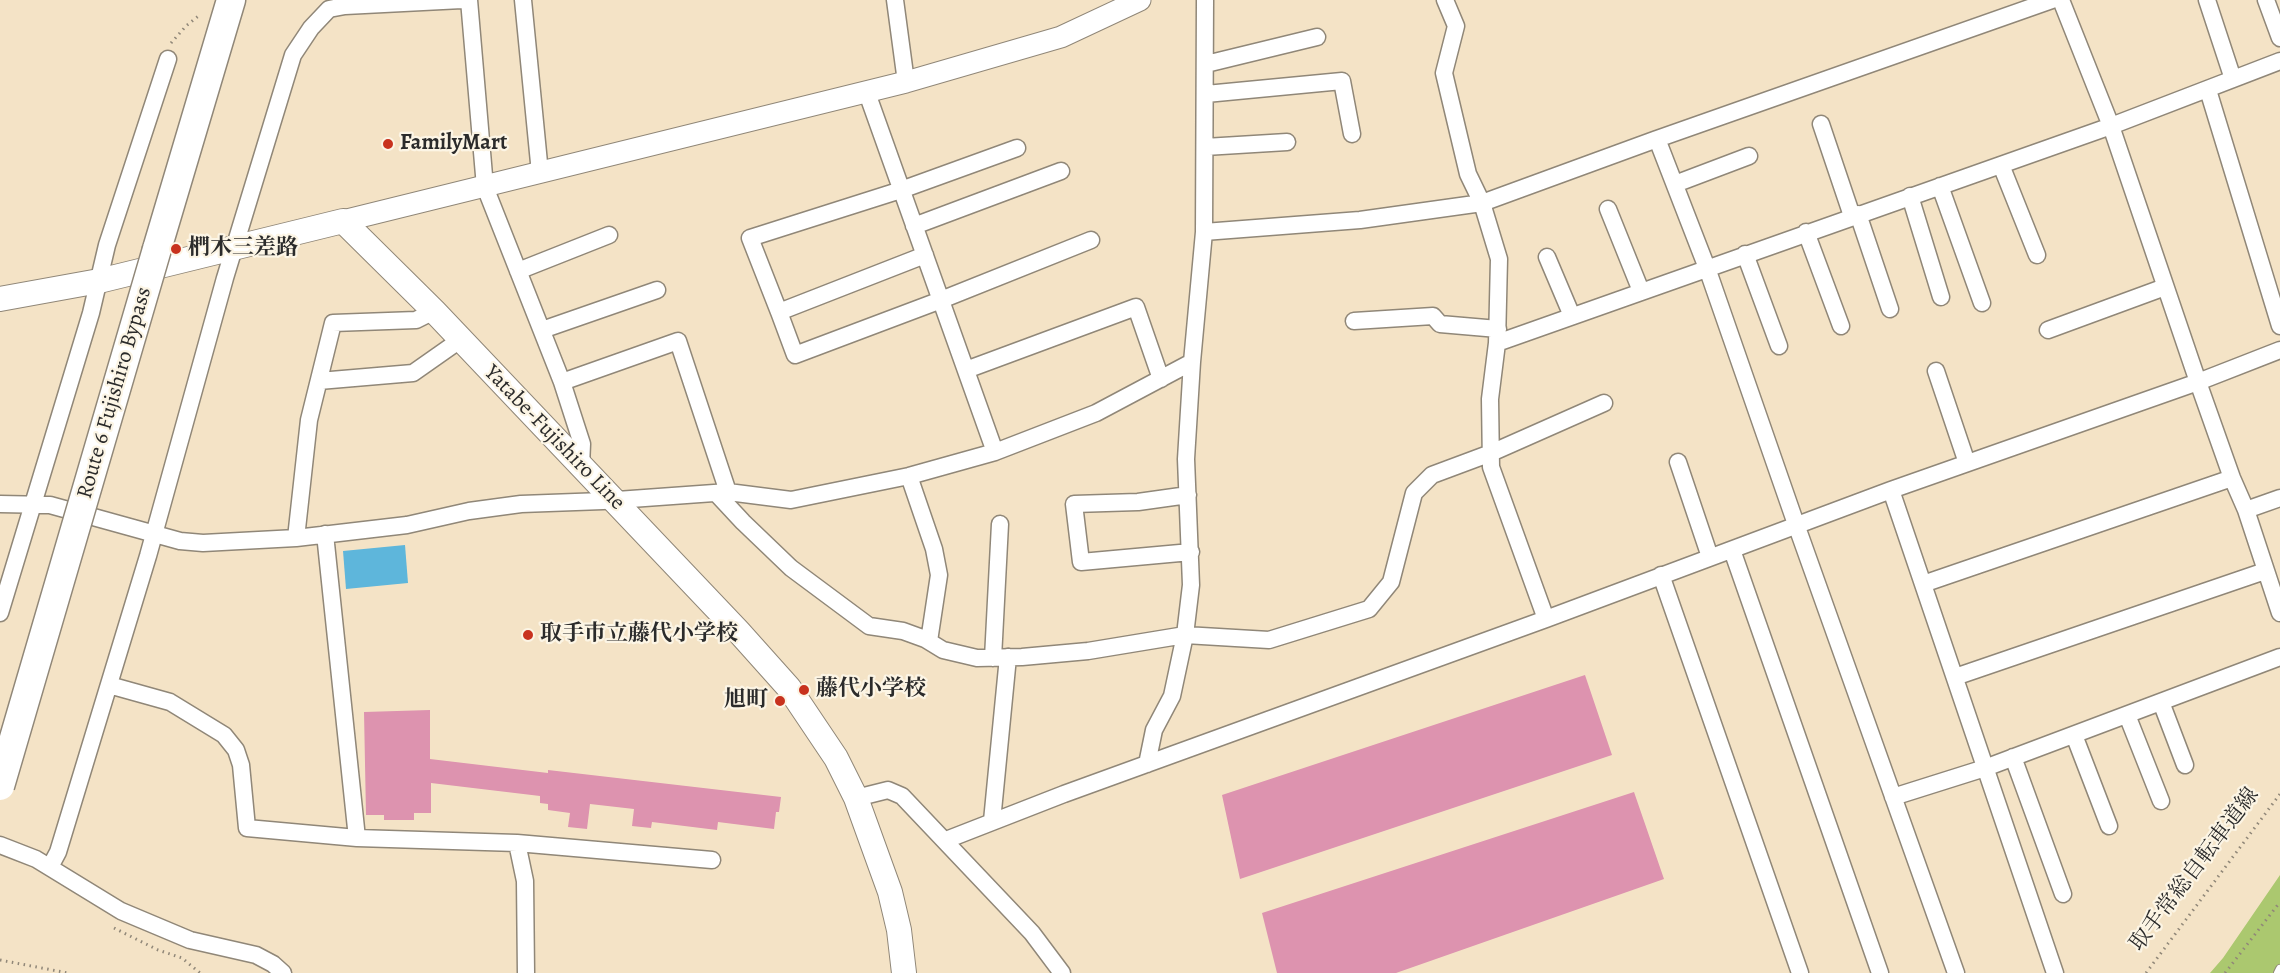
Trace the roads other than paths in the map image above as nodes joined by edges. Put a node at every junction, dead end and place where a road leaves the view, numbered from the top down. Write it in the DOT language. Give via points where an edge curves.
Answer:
graph roads {
  1 [pos="231,0"];
  2 [pos="462,0"];
  3 [pos="469,0"];
  4 [pos="523,0"];
  5 [pos="895,0"];
  6 [pos="1140,0"];
  7 [pos="1205,0"];
  8 [pos="1445,0"];
  9 [pos="2052,0"];
  10 [pos="2061,0"];
  11 [pos="2207,0"];
  12 [pos="2266,0"];
  13 [pos="1317,37"];
  14 [pos="2280,38"];
  15 [pos="169,51"];
  16 [pos="2280,61"];
  17 [pos="1206,64"];
  18 [pos="2233,79"];
  19 [pos="906,82"];
  20 [pos="2208,90"];
  21 [pos="867,93"];
  22 [pos="1206,94"];
  23 [pos="1821,124"];
  24 [pos="2111,126"];
  25 [pos="1352,134"];
  26 [pos="1657,139"];
  27 [pos="1287,142"];
  28 [pos="1205,147"];
  29 [pos="1017,148"];
  30 [pos="1749,156"];
  31 [pos="2001,165"];
  32 [pos="1061,171"];
  33 [pos="540,173"];
  34 [pos="1675,184"];
  35 [pos="1940,186"];
  36 [pos="485,187"];
  37 [pos="901,190"];
  38 [pos="1910,196"];
  39 [pos="1482,203"];
  40 [pos="1608,208"];
  41 [pos="1855,215"];
  42 [pos="343,221"];
  43 [pos="914,226"];
  44 [pos="1204,232"];
  45 [pos="1806,232"];
  46 [pos="609,235"];
  47 [pos="1091,240"];
  48 [pos="234,248"];
  49 [pos="1745,254"];
  50 [pos="925,255"];
  51 [pos="2037,255"];
  52 [pos="1547,257"];
  53 [pos="1707,268"];
  54 [pos="518,271"];
  55 [pos="99,281"];
  56 [pos="2165,287"];
  57 [pos="657,290"];
  58 [pos="1641,291"];
  59 [pos="1941,297"];
  60 [pos="0,299"];
  61 [pos="941,300"];
  62 [pos="1982,303"];
  63 [pos="1890,309"];
  64 [pos="434,311"];
  65 [pos="779,312"];
  66 [pos="1572,316"];
  67 [pos="1354,321"];
  68 [pos="1841,326"];
  69 [pos="2280,326"];
  70 [pos="542,330"];
  71 [pos="2048,330"];
  72 [pos="1498,336"];
  73 [pos="460,340"];
  74 [pos="1779,346"];
  75 [pos="2280,350"];
  76 [pos="1192,362"];
  77 [pos="966,370"];
  78 [pos="1936,371"];
  79 [pos="1161,379"];
  80 [pos="319,381"];
  81 [pos="562,382"];
  82 [pos="2198,382"];
  83 [pos="1604,403"];
  84 [pos="995,452"];
  85 [pos="1491,453"];
  86 [pos="1678,462"];
  87 [pos="1967,463"];
  88 [pos="581,466"];
  89 [pos="909,476"];
  90 [pos="2232,478"];
  91 [pos="1891,490"];
  92 [pos="722,493"];
  93 [pos="1188,495"];
  94 [pos="2280,498"];
  95 [pos="614,501"];
  96 [pos="0,504"];
  97 [pos="33,504"];
  98 [pos="2246,510"];
  99 [pos="1000,524"];
  100 [pos="1797,527"];
  101 [pos="154,534"];
  102 [pos="325,534"];
  103 [pos="296,538"];
  104 [pos="1732,550"];
  105 [pos="1191,552"];
  106 [pos="1710,557"];
  107 [pos="2265,571"];
  108 [pos="1661,575"];
  109 [pos="1923,584"];
  110 [pos="0,613"];
  111 [pos="2280,613"];
  112 [pos="1546,619"];
  113 [pos="1185,635"];
  114 [pos="929,641"];
  115 [pos="2280,657"];
  116 [pos="1000,658"];
  117 [pos="1955,677"];
  118 [pos="109,685"];
  119 [pos="2162,702"];
  120 [pos="2127,715"];
  121 [pos="2074,735"];
  122 [pos="2013,757"];
  123 [pos="1147,764"];
  124 [pos="2185,765"];
  125 [pos="1985,768"];
  126 [pos="0,786"];
  127 [pos="1893,797"];
  128 [pos="856,798"];
  129 [pos="2162,801"];
  130 [pos="992,821"];
  131 [pos="2109,826"];
  132 [pos="357,838"];
  133 [pos="946,840"];
  134 [pos="517,843"];
  135 [pos="0,844"];
  136 [pos="712,860"];
  137 [pos="50,867"];
  138 [pos="2063,894"];
  139 [pos="283,973"];
  140 [pos="526,973"];
  141 [pos="904,973"];
  142 [pos="1062,973"];
  143 [pos="1800,973"];
  144 [pos="1880,973"];
  145 [pos="1956,973"];
  146 [pos="2055,973"];
  1 -- 126 [label="highway, Route 6 Fujishiro Bypass, bridge"];
  2 -- 48 [label="street" via="345,6 329,9 311,28 292,56"];
  3 -- 36 [label="street"];
  4 -- 33 [label="street"];
  5 -- 19 [label="street"];
  6 -- 19 [label="street" via="1061,38"];
  7 -- 17 [label="street"];
  8 -- 39 [label="street" via="1456,26 1444,73 1468,174"];
  9 -- 26 [label="street"];
  10 -- 24 [label="street"];
  11 -- 18 [label="street"];
  12 -- 14 [label="street"];
  13 -- 17 [label="street"];
  15 -- 55 [label="street"];
  16 -- 18 [label="street"];
  17 -- 22 [label="street"];
  18 -- 20 [label="street"];
  19 -- 21 [label="street"];
  20 -- 24 [label="street"];
  20 -- 69 [label="street"];
  21 -- 33 [label="street"];
  21 -- 37 [label="street"];
  22 -- 25 [label="street" via="1342,81"];
  22 -- 28 [label="street"];
  23 -- 41 [label="street"];
  24 -- 31 [label="street"];
  24 -- 56 [label="street"];
  26 -- 34 [label="street"];
  26 -- 39 [label="street"];
  27 -- 28 [label="street"];
  28 -- 44 [label="street"];
  29 -- 37 [label="street"];
  30 -- 34 [label="street"];
  31 -- 35 [label="street"];
  31 -- 51 [label="street"];
  32 -- 43 [label="street"];
  33 -- 36 [label="street"];
  34 -- 53 [label="street"];
  35 -- 38 [label="street"];
  35 -- 62 [label="street"];
  36 -- 42 [label="street"];
  36 -- 54 [label="street"];
  37 -- 43 [label="street"];
  37 -- 65 [label="street" via="750,238"];
  38 -- 41 [label="street"];
  38 -- 59 [label="street"];
  39 -- 44 [label="street" via="1360,220"];
  39 -- 72 [label="street" via="1499,259"];
  40 -- 58 [label="street"];
  41 -- 45 [label="street"];
  41 -- 63 [label="street"];
  42 -- 48 [label="main road"];
  42 -- 64 [label="main road, Yatabe-Fujishiro Line"];
  43 -- 50 [label="street"];
  44 -- 76 [label="street"];
  45 -- 49 [label="street"];
  45 -- 68 [label="street"];
  46 -- 54 [label="street"];
  47 -- 61 [label="street"];
  48 -- 55 [label="main road"];
  48 -- 101 [label="street"];
  49 -- 53 [label="street"];
  49 -- 74 [label="street"];
  50 -- 61 [label="street"];
  50 -- 65 [label="street"];
  52 -- 66 [label="street"];
  53 -- 58 [label="street"];
  53 -- 100 [label="street"];
  54 -- 70 [label="street"];
  55 -- 60 [label="main road"];
  55 -- 97 [label="street"];
  56 -- 71 [label="street"];
  56 -- 82 [label="street"];
  57 -- 70 [label="street"];
  58 -- 66 [label="street"];
  61 -- 65 [label="street" via="795,355"];
  61 -- 77 [label="street"];
  64 -- 73 [label="main road, Yatabe-Fujishiro Line"];
  64 -- 80 [label="street" via="416,320 333,322"];
  66 -- 72 [label="street"];
  67 -- 72 [label="street" via="1433,316 1440,324"];
  70 -- 81 [label="street"];
  72 -- 85 [label="street" via="1490,399"];
  73 -- 80 [label="street" via="413,373"];
  73 -- 88 [label="main road, Yatabe-Fujishiro Line"];
  75 -- 82 [label="street"];
  76 -- 79 [label="street"];
  76 -- 93 [label="street" via="1186,459"];
  77 -- 79 [label="street" via="1136,307"];
  77 -- 84 [label="street"];
  78 -- 87 [label="street"];
  79 -- 84 [label="street" via="1096,413"];
  80 -- 103 [label="street" via="309,420"];
  81 -- 88 [label="street" via="582,444"];
  81 -- 92 [label="street" via="678,341"];
  82 -- 87 [label="street"];
  82 -- 90 [label="street"];
  83 -- 85 [label="street"];
  84 -- 89 [label="street"];
  85 -- 112 [label="street" via="1491,466"];
  85 -- 113 [label="street" via="1432,475 1414,493 1391,582 1369,609 1269,640"];
  86 -- 106 [label="street"];
  87 -- 91 [label="street"];
  88 -- 95 [label="main road, Yatabe-Fujishiro Line"];
  89 -- 92 [label="street" via="791,500"];
  89 -- 114 [label="street" via="939,575"];
  90 -- 98 [label="street"];
  90 -- 109 [label="street"];
  91 -- 100 [label="street"];
  91 -- 109 [label="street"];
  92 -- 95 [label="street"];
  92 -- 114 [label="street" via="743,522 791,567 869,626 903,631"];
  93 -- 105 [label="street"];
  93 -- 105 [label="street" via="1138,502 1074,504 1081,562"];
  94 -- 98 [label="street"];
  95 -- 102 [label="street" via="521,504 407,525"];
  95 -- 128 [label="main road, Yatabe-Fujishiro Line" via="789,688 831,750"];
  96 -- 97 [label="street"];
  97 -- 101 [label="street" via="51,505"];
  97 -- 110 [label="street"];
  98 -- 107 [label="street"];
  99 -- 116 [label="street"];
  100 -- 104 [label="street"];
  100 -- 127 [label="street"];
  101 -- 103 [label="street" via="203,543"];
  101 -- 118 [label="street"];
  102 -- 103 [label="street"];
  102 -- 132 [label="street"];
  104 -- 106 [label="street"];
  104 -- 144 [label="street"];
  105 -- 113 [label="street"];
  106 -- 108 [label="street"];
  107 -- 111 [label="street"];
  107 -- 117 [label="street"];
  108 -- 112 [label="street"];
  108 -- 143 [label="street"];
  109 -- 117 [label="street"];
  112 -- 123 [label="street"];
  113 -- 116 [label="street" via="1088,651"];
  113 -- 123 [label="street" via="1172,696 1154,730"];
  114 -- 116 [label="street" via="944,650 977,658"];
  115 -- 119 [label="street"];
  116 -- 130 [label="street"];
  117 -- 125 [label="street"];
  118 -- 132 [label="street" via="170,702 224,735 236,750 241,765 247,828"];
  118 -- 137 [label="street"];
  119 -- 120 [label="street"];
  119 -- 124 [label="street"];
  120 -- 121 [label="street"];
  120 -- 129 [label="street"];
  121 -- 122 [label="street"];
  121 -- 131 [label="street"];
  122 -- 125 [label="street"];
  122 -- 138 [label="street"];
  123 -- 130 [label="street"];
  125 -- 127 [label="street"];
  125 -- 146 [label="street"];
  127 -- 145 [label="street"];
  128 -- 133 [label="street" via="888,790 895,792"];
  128 -- 141 [label="main road, Yatabe-Fujishiro Line" via="890,892"];
  130 -- 133 [label="street"];
  132 -- 134 [label="street"];
  133 -- 142 [label="street" via="1032,933"];
  134 -- 136 [label="street"];
  134 -- 140 [label="street" via="525,881"];
  135 -- 137 [label="street"];
  137 -- 139 [label="street" via="121,911 190,940 256,955"];
}
